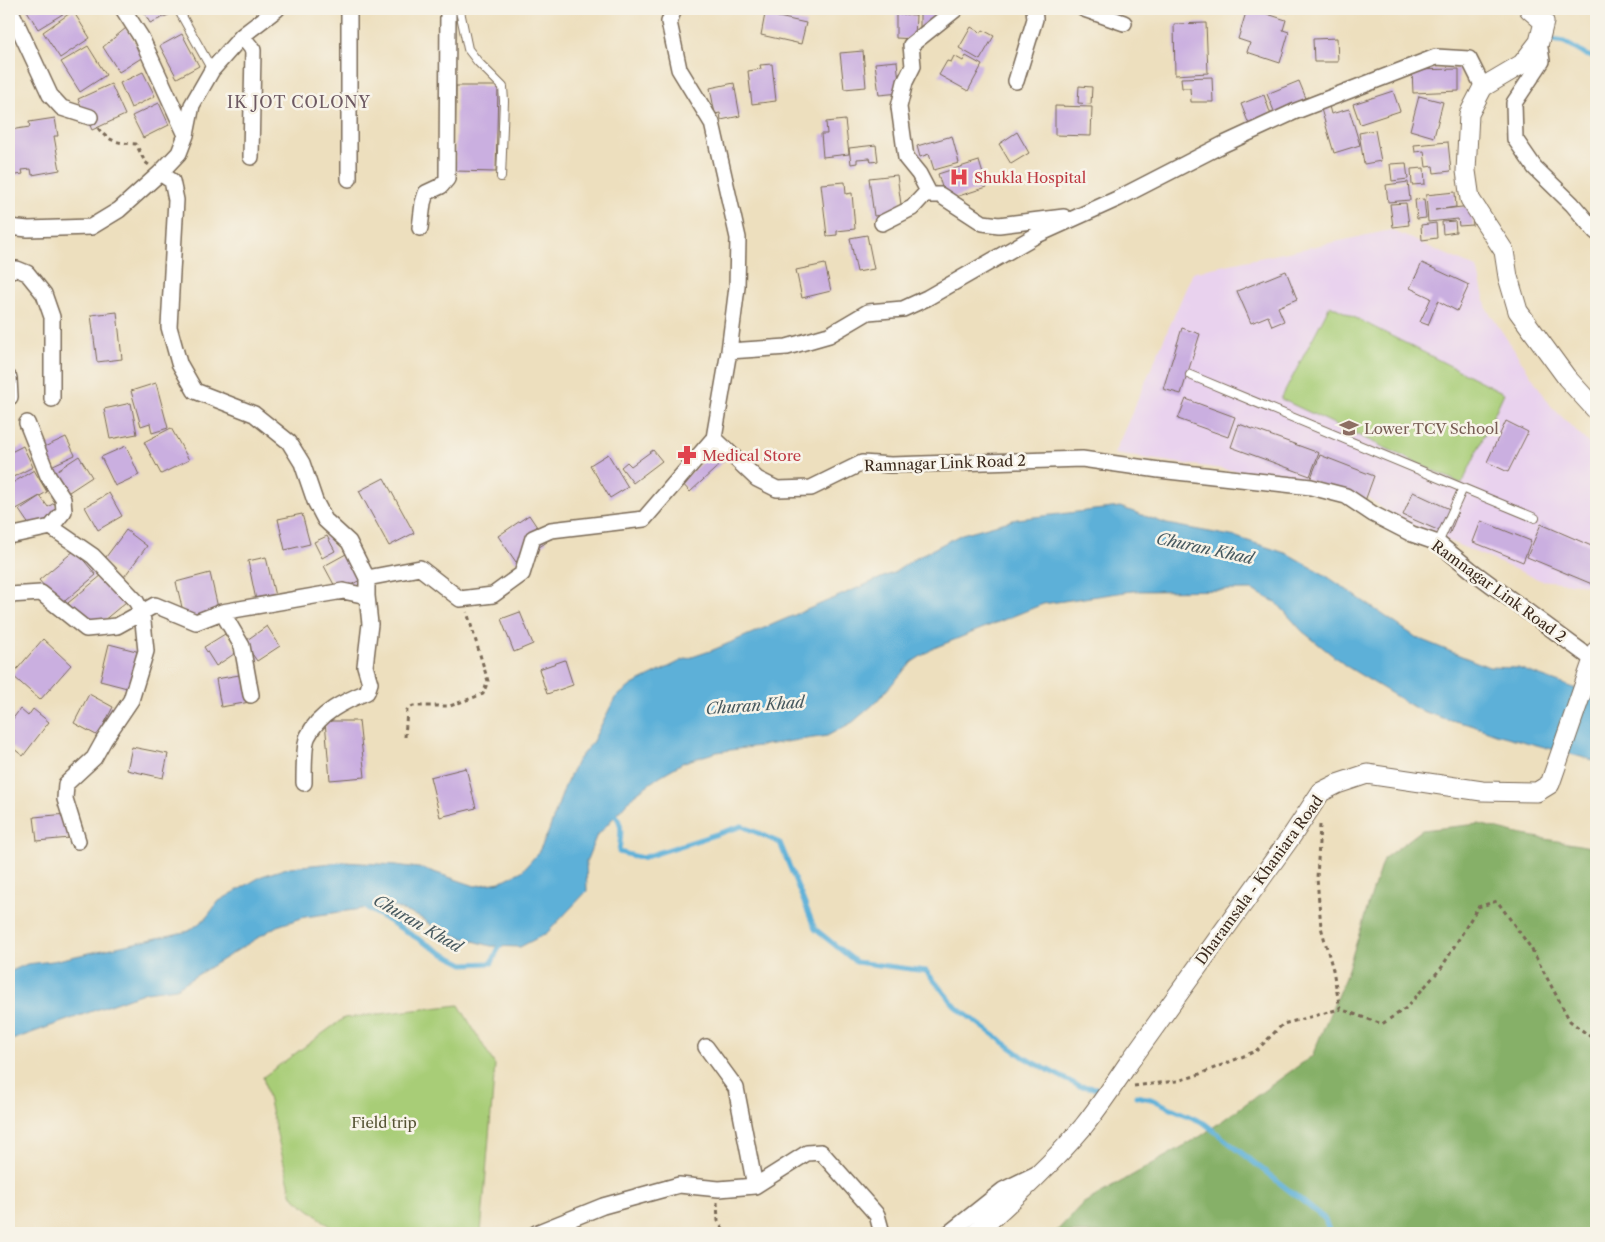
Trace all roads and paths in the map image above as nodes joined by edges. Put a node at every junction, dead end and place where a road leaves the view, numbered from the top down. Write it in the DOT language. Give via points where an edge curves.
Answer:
graph roads {
  1 [pos="10,9"];
  2 [pos="123,9"];
  3 [pos="178,9"];
  4 [pos="277,9"];
  5 [pos="349,9"];
  6 [pos="448,9"];
  7 [pos="458,9"];
  8 [pos="674,9"];
  9 [pos="956,9"];
  10 [pos="1034,9"];
  11 [pos="1084,9"];
  12 [pos="1529,9"];
  13 [pos="1124,23"];
  14 [pos="242,36"];
  15 [pos="1539,42"];
  16 [pos="212,70"];
  17 [pos="1016,81"];
  18 [pos="1483,87"];
  19 [pos="90,117"];
  20 [pos="186,135"];
  21 [pos="250,157"];
  22 [pos="160,173"];
  23 [pos="501,177"];
  24 [pos="349,179"];
  25 [pos="930,195"];
  26 [pos="1081,215"];
  27 [pos="882,224"];
  28 [pos="9,227"];
  29 [pos="420,228"];
  30 [pos="1596,232"];
  31 [pos="9,270"];
  32 [pos="729,351"];
  33 [pos="1190,375"];
  34 [pos="9,378"];
  35 [pos="10,397"];
  36 [pos="52,399"];
  37 [pos="1596,410"];
  38 [pos="27,423"];
  39 [pos="714,438"];
  40 [pos="1463,488"];
  41 [pos="1535,518"];
  42 [pos="51,527"];
  43 [pos="9,536"];
  44 [pos="1438,543"];
  45 [pos="367,578"];
  46 [pos="9,595"];
  47 [pos="367,596"];
  48 [pos="460,599"];
  49 [pos="142,612"];
  50 [pos="222,612"];
  51 [pos="1594,655"];
  52 [pos="251,695"];
  53 [pos="405,737"];
  54 [pos="304,782"];
  55 [pos="1320,821"];
  56 [pos="78,840"];
  57 [pos="1340,1009"];
  58 [pos="1596,1041"];
  59 [pos="706,1047"];
  60 [pos="1107,1095"];
  61 [pos="1042,1171"];
  62 [pos="756,1186"];
  63 [pos="719,1189"];
  64 [pos="536,1233"];
  65 [pos="726,1233"];
  66 [pos="882,1233"];
  67 [pos="949,1233"];
  68 [pos="976,1233"];
  1 -- 19 [label="street" via="50,96 62,108"];
  2 -- 20 [label="street" via="141,37"];
  3 -- 16 [label="lane"];
  4 -- 14 [label="street"];
  5 -- 24 [label="street"];
  6 -- 29 [label="street" via="447,179 426,194"];
  7 -- 23 [label="lane" via="468,49 502,87"];
  8 -- 32 [label="street" via="669,22 679,69 712,123 738,238 737,287"];
  9 -- 25 [label="street" via="911,46 913,66 899,107 906,158"];
  10 -- 17 [label="street" via="1035,19"];
  11 -- 13 [label="street"];
  12 -- 15 [label="street" via="1544,22"];
  14 -- 16 [label="street"];
  14 -- 21 [label="street" via="253,50"];
  15 -- 18 [label="street" via="1522,64"];
  15 -- 30 [label="street" via="1542,61 1514,103 1515,139 1535,168"];
  16 -- 20 [label="street" via="192,105"];
  18 -- 26 [label="street" via="1469,58 1436,57 1296,111"];
  18 -- 37 [label="street" via="1469,114 1466,171 1470,200 1504,251 1518,311"];
  19 -- 22 [label="path" via="104,136 115,142 136,144 145,162"];
  20 -- 22 [label="street" via="179,153"];
  22 -- 28 [label="street" via="119,210 91,227"];
  22 -- 45 [label="street" via="172,181 176,200 169,327 179,363 195,391 254,414 288,442 302,463 325,520 349,542"];
  25 -- 26 [label="street" via="940,196 982,223"];
  25 -- 27 [label="street" via="924,195 912,208"];
  26 -- 32 [label="street" via="1035,236 903,310 868,312 829,335 787,347"];
  31 -- 36 [label="street" via="27,273 44,294 52,317"];
  32 -- 39 [label="street"];
  33 -- 40 [label="lane"];
  34 -- 35 [label="street"];
  38 -- 42 [label="street" via="48,476 63,500 64,511"];
  39 -- 44 [label="street, Ramnagar Link Road 2" via="758,480 777,489 810,488 862,463 891,465 1082,459 1311,487 1346,496 1412,534"];
  39 -- 48 [label="street" via="644,519 551,530 533,538 522,574 493,595"];
  40 -- 41 [label="lane"];
  40 -- 44 [label="lane"];
  42 -- 43 [label="street"];
  42 -- 49 [label="street" via="93,556 136,601"];
  44 -- 51 [label="street, Ramnagar Link Road 2" via="1471,570"];
  45 -- 47 [label="street"];
  45 -- 48 [label="street" via="420,568"];
  46 -- 49 [label="street" via="41,592 86,629 117,626"];
  47 -- 50 [label="street" via="344,590"];
  47 -- 54 [label="street" via="370,624 365,666 370,683 367,692 346,701 322,718 307,736"];
  48 -- 53 [label="path" via="488,681 482,694 450,706 413,706 407,710"];
  49 -- 50 [label="street" via="155,606 196,622"];
  49 -- 56 [label="street" via="146,651 131,700 94,758 66,784 65,798"];
  50 -- 52 [label="street" via="242,646"];
  51 -- 60 [label="street, Dharamsala - Khaniara Road" via="1550,784 1537,792 1482,791 1367,774 1321,792"];
  55 -- 57 [label="path" via="1317,878 1321,927"];
  57 -- 58 [label="path" via="1382,1024 1406,1008 1442,967 1478,907 1497,901 1531,948 1570,1020"];
  57 -- 60 [label="path" via="1283,1024 1256,1051 1195,1076 1135,1086"];
  59 -- 62 [label="street" via="736,1088"];
  60 -- 61 [label="street, Dharamsala - Khaniara Road"];
  61 -- 67 [label="street" via="1003,1190"];
  61 -- 68 [label="street, Dharamsala - Khaniara Road"];
  62 -- 63 [label="street"];
  62 -- 66 [label="street" via="806,1153 821,1152 878,1215"];
  63 -- 64 [label="street" via="679,1184 603,1206"];
  63 -- 65 [label="path" via="716,1204 718,1221"];
}
